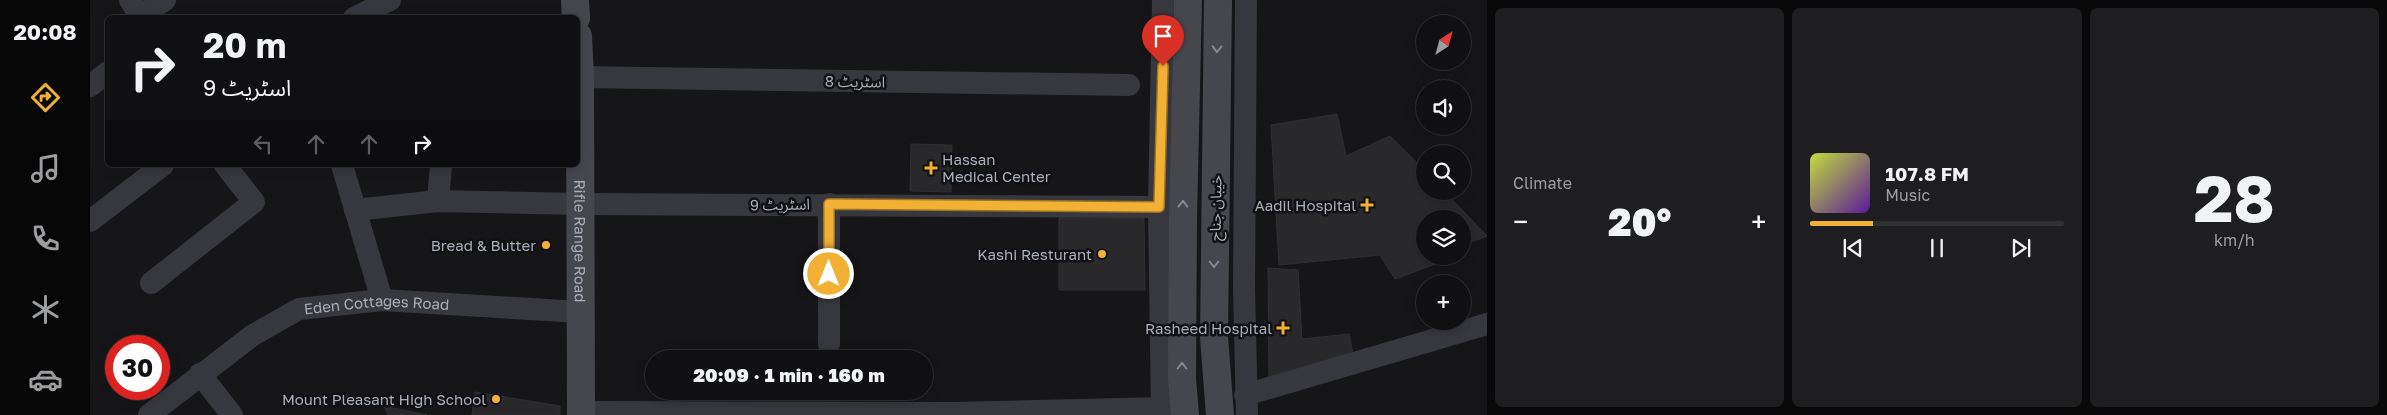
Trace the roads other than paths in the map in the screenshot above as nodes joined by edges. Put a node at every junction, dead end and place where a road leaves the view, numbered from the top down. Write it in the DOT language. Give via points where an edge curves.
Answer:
graph roads {
  1 [pos="165,0"];
  2 [pos="390,0"];
  3 [pos="575,0"];
  4 [pos="1163,0"];
  5 [pos="1188,0"];
  6 [pos="1218,0"];
  7 [pos="1246,0"];
  8 [pos="137,11"];
  9 [pos="360,15"];
  10 [pos="576,15"];
  11 [pos="105,74"];
  12 [pos="580,77"];
  13 [pos="1129,85"];
  14 [pos="90,86"];
  15 [pos="160,167"];
  16 [pos="227,167"];
  17 [pos="343,167"];
  18 [pos="441,167"];
  19 [pos="438,201"];
  20 [pos="580,204"];
  21 [pos="829,204"];
  22 [pos="1159,207"];
  23 [pos="355,210"];
  24 [pos="90,220"];
  25 [pos="151,282"];
  26 [pos="382,300"];
  27 [pos="580,312"];
  28 [pos="1487,324"];
  29 [pos="830,344"];
  30 [pos="200,374"];
  31 [pos="1246,405"];
  32 [pos="1170,413"];
  33 [pos="581,414"];
  34 [pos="149,415"];
  35 [pos="232,415"];
  36 [pos="1220,415"];
  1 -- 8 [label="street"];
  2 -- 9 [label="street"];
  3 -- 10 [label="main road"];
  4 -- 22 [label="street"];
  32 -- 5 [label="main road, one-way" via="1182,379"];
  6 -- 36 [label="main road, خیبان جناح, one-way" via="1214,337"];
  7 -- 31 [label="street"];
  11 -- 14 [label="street"];
  12 -- 13 [label="street, اسٹریٹ 8"];
  12 -- 20 [label="main road, Rifle Range Road"];
  15 -- 24 [label="street"];
  16 -- 25 [label="street" via="254,202"];
  17 -- 23 [label="street"];
  18 -- 19 [label="street"];
  19 -- 20 [label="street, اسٹریٹ 9"];
  19 -- 23 [label="street, اسٹریٹ 9"];
  20 -- 21 [label="street, اسٹریٹ 9"];
  20 -- 27 [label="main road, Rifle Range Road"];
  21 -- 22 [label="street, اسٹریٹ 9"];
  21 -- 29 [label="street"];
  22 -- 32 [label="street"];
  23 -- 26 [label="street"];
  26 -- 27 [label="street, Eden Cottages Road"];
  26 -- 30 [label="street, Eden Cottages Road" via="299,310 253,335"];
  27 -- 33 [label="main road, Rifle Range Road"];
  28 -- 31 [label="street"];
  30 -- 34 [label="street, Eden Cottages Road"];
  30 -- 35 [label="street"];
  32 -- 33 [label="street"];
}
